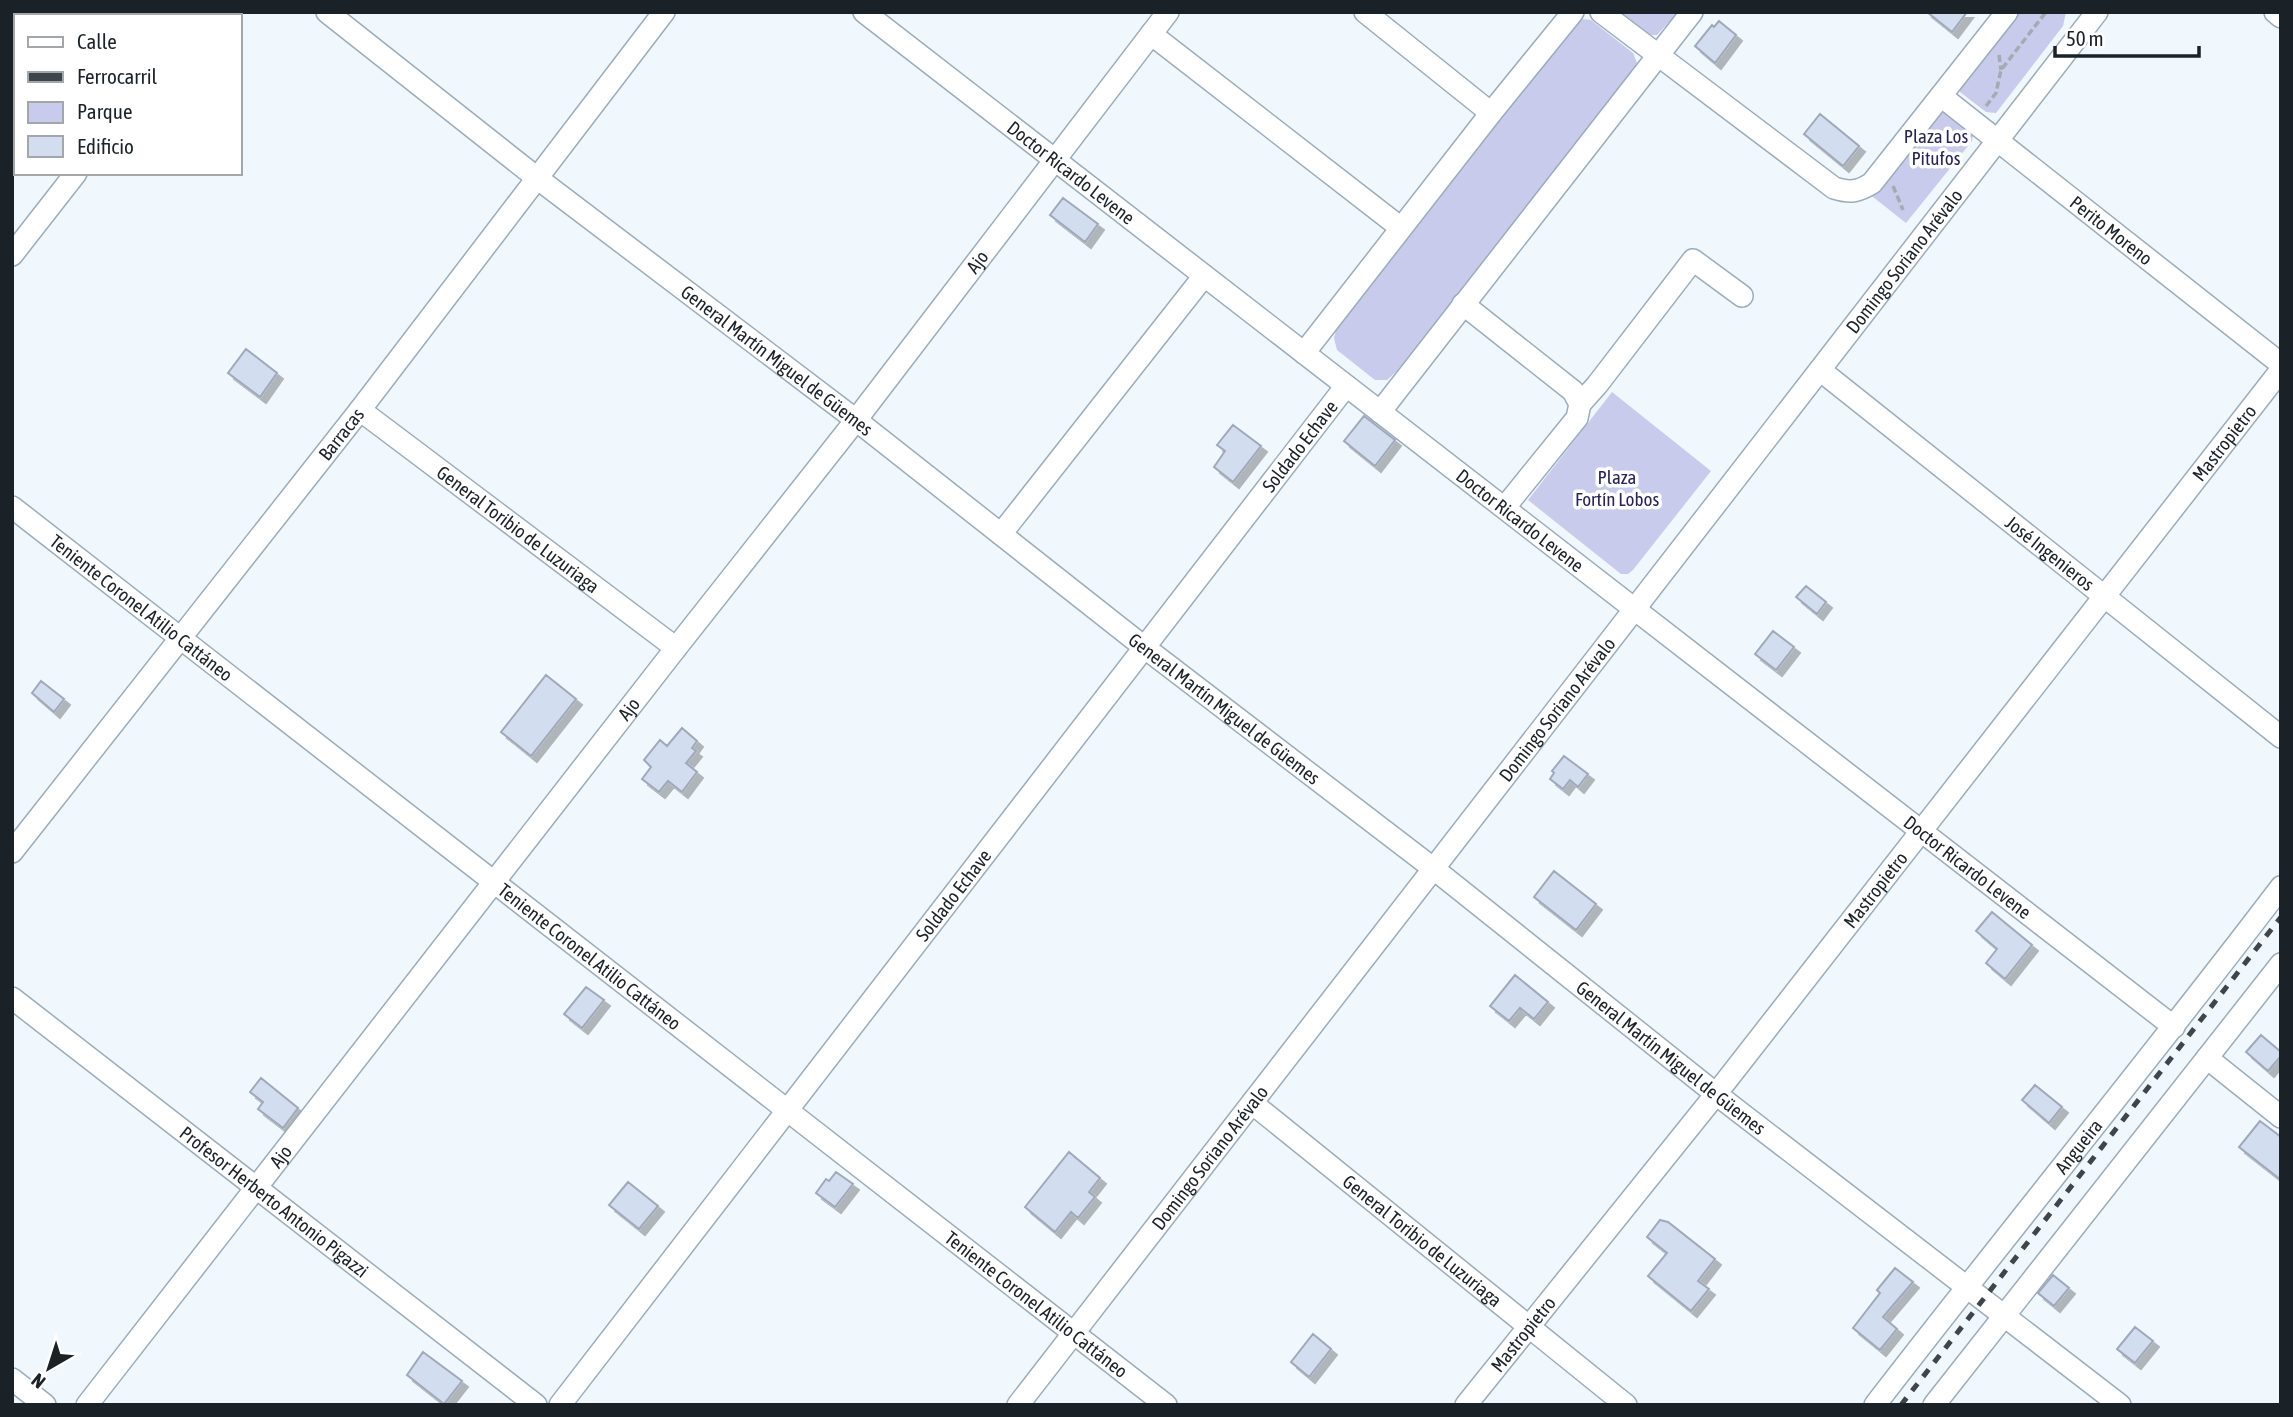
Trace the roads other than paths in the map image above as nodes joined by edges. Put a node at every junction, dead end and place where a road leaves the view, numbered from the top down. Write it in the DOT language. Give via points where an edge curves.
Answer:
graph roads {
  1 [pos="327,12"];
  2 [pos="664,12"];
  3 [pos="864,12"];
  4 [pos="1168,12"];
  5 [pos="1365,12"];
  6 [pos="1573,12"];
  7 [pos="1601,12"];
  8 [pos="1692,12"];
  9 [pos="2007,12"];
  10 [pos="2097,12"];
  11 [pos="2275,12"];
  12 [pos="2281,17"];
  13 [pos="1151,34"];
  14 [pos="1658,55"];
  15 [pos="1941,96"];
  16 [pos="1491,113"];
  17 [pos="1998,140"];
  18 [pos="1054,160"];
  19 [pos="74,175"];
  20 [pos="537,178"];
  21 [pos="1401,228"];
  22 [pos="12,256"];
  23 [pos="1204,275"];
  24 [pos="1741,296"];
  25 [pos="1463,304"];
  26 [pos="1304,353"];
  27 [pos="2281,363"];
  28 [pos="1820,370"];
  29 [pos="2281,370"];
  30 [pos="1346,386"];
  31 [pos="1580,404"];
  32 [pos="360,410"];
  33 [pos="1380,412"];
  34 [pos="856,420"];
  35 [pos="12,507"];
  36 [pos="1505,507"];
  37 [pos="1001,534"];
  38 [pos="2104,596"];
  39 [pos="1634,609"];
  40 [pos="180,638"];
  41 [pos="1144,647"];
  42 [pos="676,648"];
  43 [pos="2281,737"];
  44 [pos="1921,831"];
  45 [pos="12,852"];
  46 [pos="1434,869"];
  47 [pos="494,882"];
  48 [pos="2281,887"];
  49 [pos="2281,964"];
  50 [pos="12,998"];
  51 [pos="2174,1027"];
  52 [pos="2207,1058"];
  53 [pos="1716,1094"];
  54 [pos="1252,1103"];
  55 [pos="787,1111"];
  56 [pos="2281,1116"];
  57 [pos="256,1189"];
  58 [pos="1965,1287"];
  59 [pos="2004,1315"];
  60 [pos="1530,1326"];
  61 [pos="1073,1334"];
  62 [pos="12,1379"];
  63 [pos="45,1405"];
  64 [pos="87,1405"];
  65 [pos="536,1405"];
  66 [pos="560,1405"];
  67 [pos="1018,1405"];
  68 [pos="1166,1405"];
  69 [pos="1465,1405"];
  70 [pos="1626,1405"];
  71 [pos="1875,1405"];
  72 [pos="1934,1405"];
  73 [pos="2120,1405"];
  1 -- 20 [label="street, General Martín Miguel de Güemes"];
  2 -- 20 [label="street, Barracas"];
  3 -- 18 [label="street, Doctor Ricardo Levene"];
  4 -- 13 [label="street, Ajo"];
  5 -- 16 [label="street"];
  6 -- 16 [label="street"];
  7 -- 14 [label="street"];
  8 -- 14 [label="street"];
  9 -- 15 [label="street"];
  10 -- 17 [label="street, Domingo Soriano Arévalo"];
  11 -- 12 [label="street"];
  13 -- 18 [label="street, Ajo"];
  13 -- 21 [label="street"];
  14 -- 15 [label="street" via="1833,188 1847,192 1872,183"];
  14 -- 25 [label="street"];
  15 -- 17 [label="street, Perito Moreno"];
  16 -- 21 [label="street"];
  17 -- 27 [label="street, Perito Moreno"];
  17 -- 28 [label="street, Domingo Soriano Arévalo"];
  18 -- 23 [label="street, Doctor Ricardo Levene"];
  18 -- 34 [label="street, Ajo"];
  19 -- 22 [label="street"];
  20 -- 32 [label="street, Barracas"];
  20 -- 34 [label="street, General Martín Miguel de Güemes"];
  21 -- 26 [label="street"];
  23 -- 26 [label="street, Doctor Ricardo Levene"];
  23 -- 37 [label="street"];
  24 -- 31 [label="street" via="1693,260"];
  25 -- 31 [label="street" via="1573,391"];
  25 -- 33 [label="street"];
  26 -- 30 [label="street, Doctor Ricardo Levene"];
  28 -- 38 [label="street, José Ingenieros"];
  28 -- 39 [label="street, Domingo Soriano Arévalo"];
  29 -- 38 [label="street, Mastropietro"];
  30 -- 33 [label="street, Doctor Ricardo Levene"];
  30 -- 41 [label="street, Soldado Echave"];
  31 -- 36 [label="street" via="1577,418"];
  32 -- 40 [label="street, Barracas"];
  32 -- 42 [label="street, General Toribio de Luzuriaga"];
  33 -- 36 [label="street, Doctor Ricardo Levene"];
  34 -- 37 [label="street, General Martín Miguel de Güemes"];
  34 -- 42 [label="street, Ajo"];
  35 -- 40 [label="street, Teniente Coronel Atilio Cattáneo"];
  36 -- 39 [label="street, Doctor Ricardo Levene"];
  37 -- 41 [label="street, General Martín Miguel de Güemes"];
  38 -- 43 [label="street, José Ingenieros"];
  38 -- 44 [label="street, Mastropietro"];
  39 -- 44 [label="street, Doctor Ricardo Levene"];
  39 -- 46 [label="street, Domingo Soriano Arévalo"];
  40 -- 45 [label="street, Barracas"];
  40 -- 47 [label="street, Teniente Coronel Atilio Cattáneo"];
  41 -- 46 [label="street, General Martín Miguel de Güemes"];
  41 -- 55 [label="street, Soldado Echave"];
  42 -- 47 [label="street, Ajo"];
  44 -- 51 [label="street, Doctor Ricardo Levene"];
  44 -- 53 [label="street, Mastropietro"];
  46 -- 53 [label="street, General Martín Miguel de Güemes"];
  46 -- 54 [label="street, Domingo Soriano Arévalo"];
  47 -- 55 [label="street, Teniente Coronel Atilio Cattáneo"];
  47 -- 57 [label="street, Ajo"];
  48 -- 51 [label="street, Angueira"];
  49 -- 52 [label="street"];
  50 -- 57 [label="street, Profesor Herberto Antonio Pigazzi"];
  51 -- 58 [label="street, Angueira"];
  52 -- 56 [label="street"];
  52 -- 59 [label="street"];
  53 -- 58 [label="street, General Martín Miguel de Güemes"];
  53 -- 60 [label="street, Mastropietro"];
  54 -- 60 [label="street, General Toribio de Luzuriaga"];
  54 -- 61 [label="street, Domingo Soriano Arévalo"];
  55 -- 61 [label="street, Teniente Coronel Atilio Cattáneo"];
  55 -- 66 [label="street, Soldado Echave"];
  57 -- 64 [label="street, Ajo"];
  57 -- 65 [label="street, Profesor Herberto Antonio Pigazzi"];
  58 -- 59 [label="street, General Martín Miguel de Güemes"];
  58 -- 71 [label="street, Angueira"];
  59 -- 72 [label="street"];
  59 -- 73 [label="street, General Martín Miguel de Güemes"];
  60 -- 69 [label="street, Mastropietro"];
  60 -- 70 [label="street, General Toribio de Luzuriaga"];
  61 -- 67 [label="street, Domingo Soriano Arévalo"];
  61 -- 68 [label="street, Teniente Coronel Atilio Cattáneo"];
  62 -- 63 [label="street"];
}
